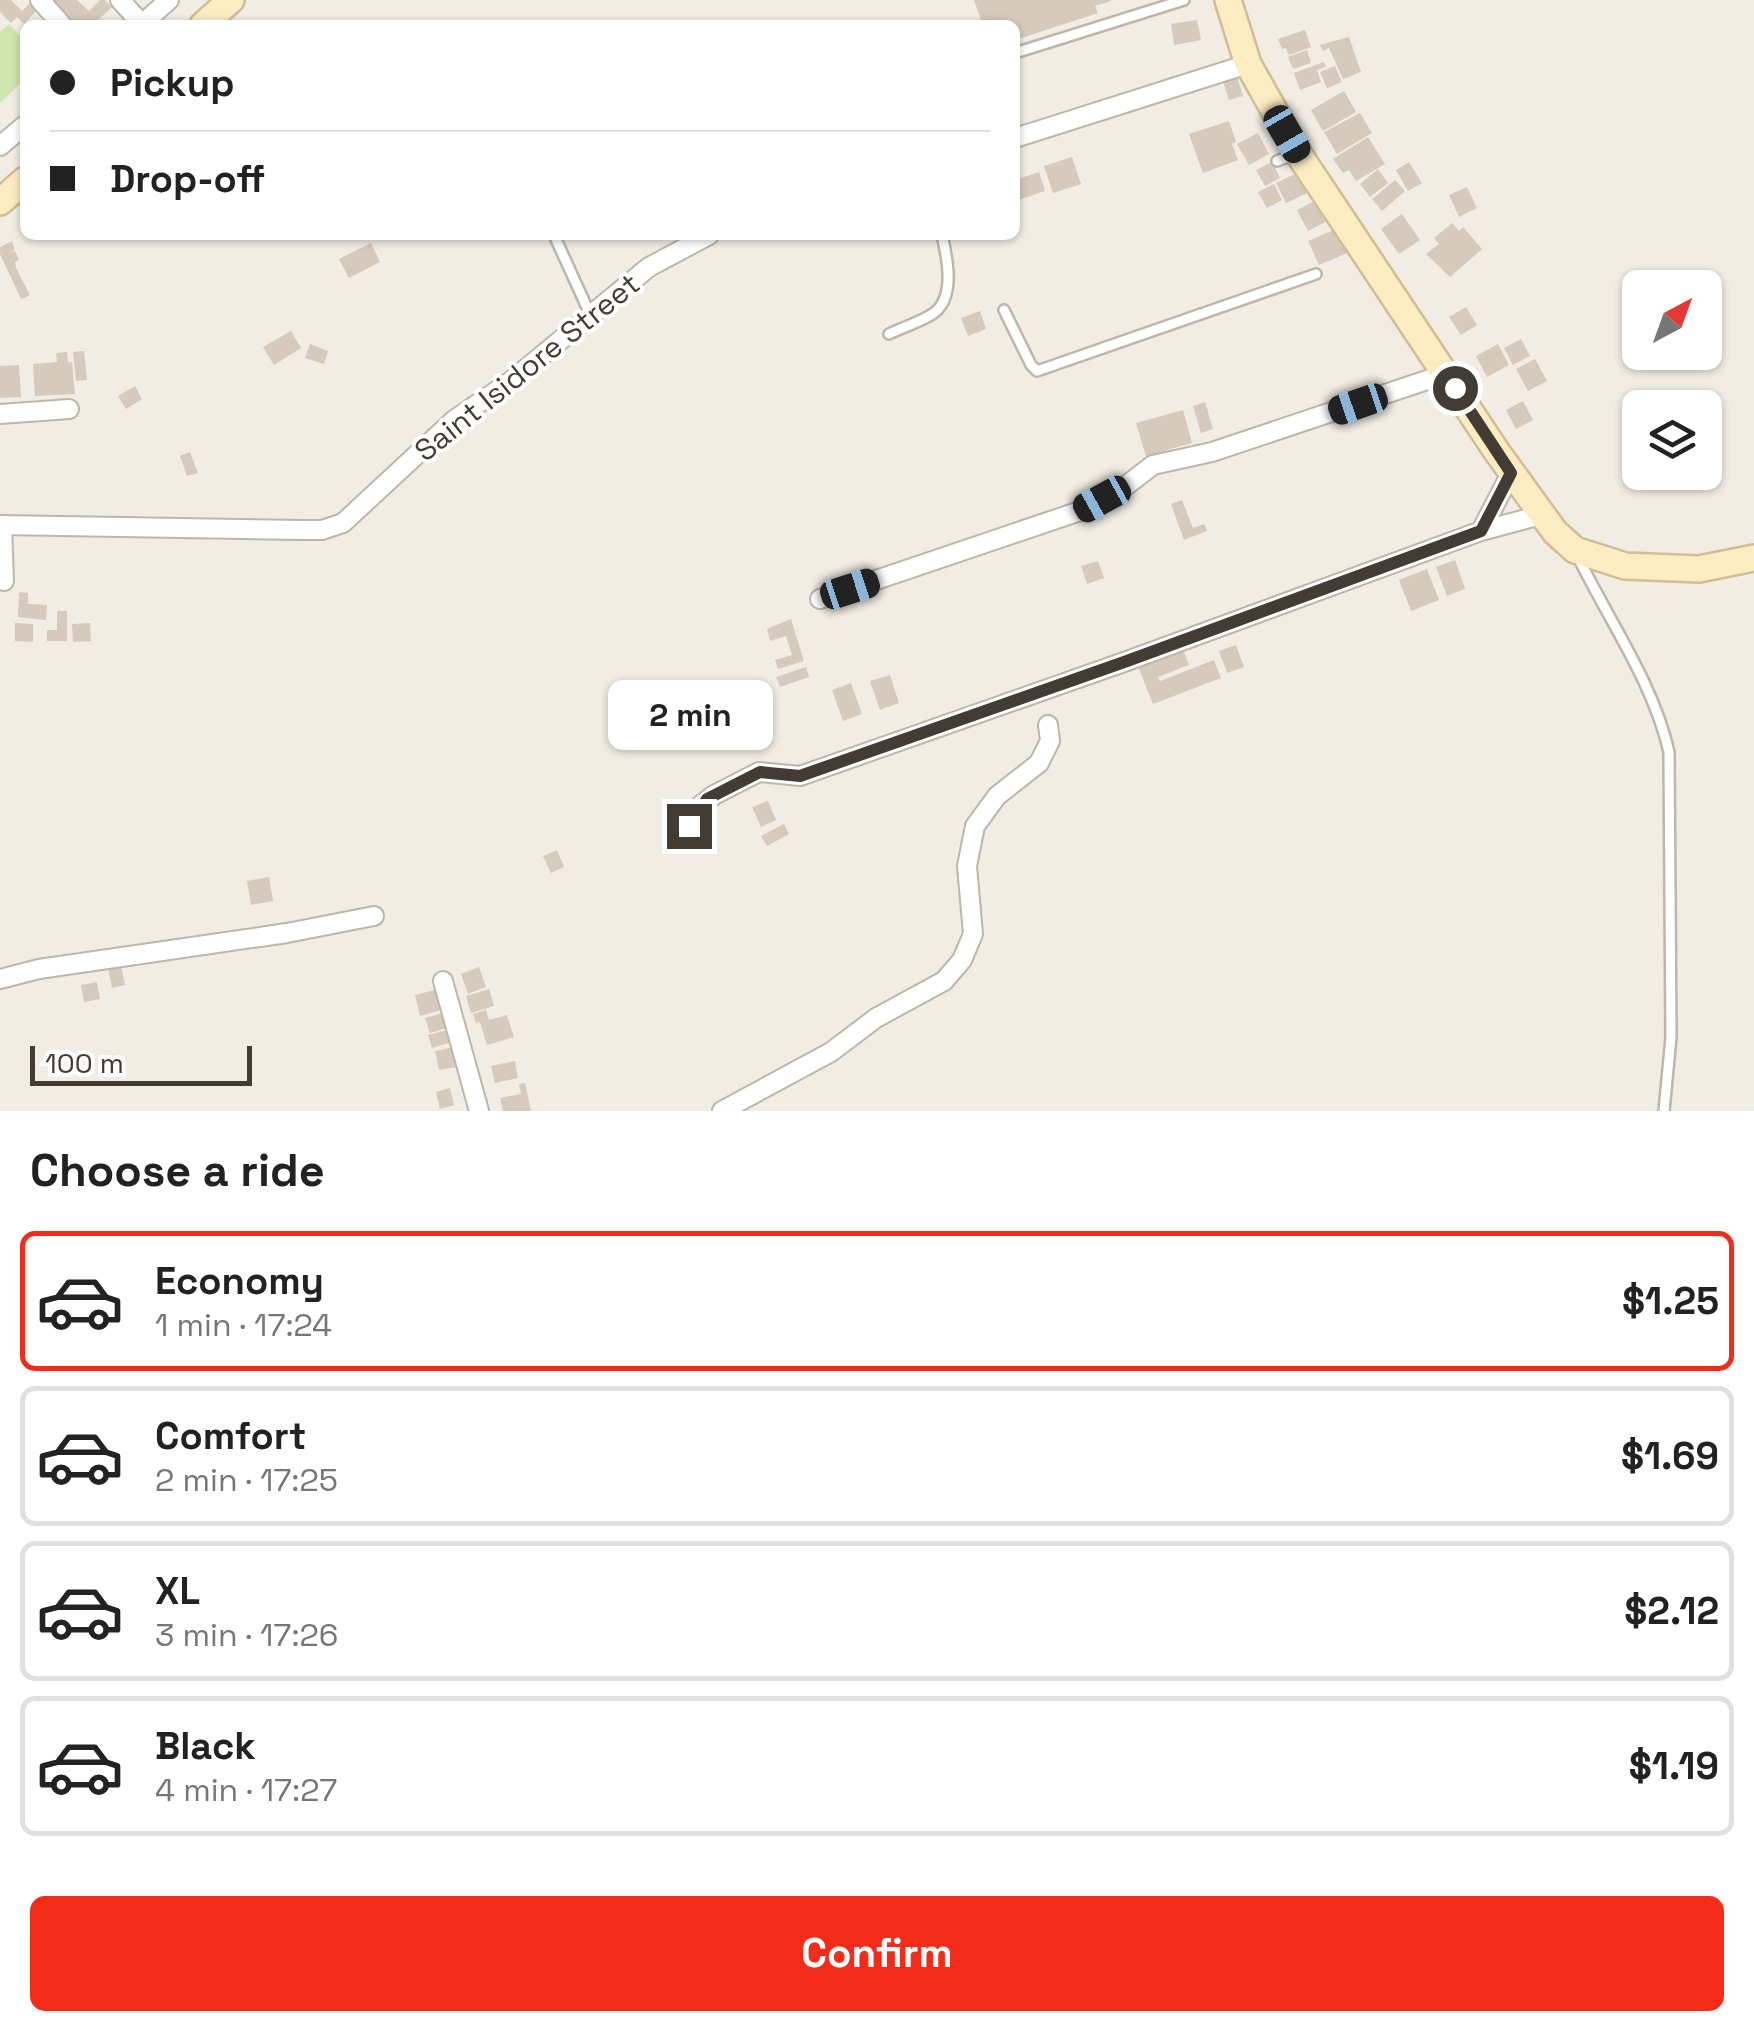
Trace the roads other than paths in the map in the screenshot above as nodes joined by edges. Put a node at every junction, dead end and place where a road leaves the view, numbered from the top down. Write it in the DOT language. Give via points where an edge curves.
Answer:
graph roads {
  1 [pos="40,0"];
  2 [pos="120,0"];
  3 [pos="168,0"];
  4 [pos="1184,0"];
  5 [pos="1228,0"];
  6 [pos="58,20"];
  7 [pos="138,20"];
  8 [pos="146,20"];
  9 [pos="1020,51"];
  10 [pos="1248,64"];
  11 [pos="20,128"];
  12 [pos="1020,136"];
  13 [pos="0,146"];
  14 [pos="20,184"];
  15 [pos="0,202"];
  16 [pos="556,240"];
  17 [pos="699,240"];
  18 [pos="943,240"];
  19 [pos="1316,274"];
  20 [pos="1004,310"];
  21 [pos="590,314"];
  22 [pos="889,334"];
  23 [pos="1445,374"];
  24 [pos="69,409"];
  25 [pos="0,414"];
  26 [pos="1511,473"];
  27 [pos="1541,515"];
  28 [pos="1,525"];
  29 [pos="1481,531"];
  30 [pos="1575,550"];
  31 [pos="1754,558"];
  32 [pos="4,581"];
  33 [pos="820,598"];
  34 [pos="1048,725"];
  35 [pos="687,840"];
  36 [pos="374,916"];
  37 [pos="0,979"];
  38 [pos="443,981"];
  39 [pos="480,1111"];
  40 [pos="722,1111"];
  41 [pos="1664,1111"];
  1 -- 6 [label="street"];
  2 -- 7 [label="street"];
  3 -- 8 [label="street"];
  4 -- 9 [label="lane"];
  5 -- 10 [label="street"];
  10 -- 12 [label="street"];
  10 -- 23 [label="street" via="1288,157"];
  11 -- 13 [label="street"];
  14 -- 15 [label="street"];
  16 -- 21 [label="lane"];
  17 -- 21 [label="street, Saint Isidore Street" via="649,266"];
  18 -- 22 [label="lane" via="950,267 943,300 936,311"];
  19 -- 20 [label="lane" via="1037,371"];
  21 -- 28 [label="street, Saint Isidore Street" via="454,420 334,527"];
  23 -- 26 [label="street"];
  23 -- 33 [label="street" via="1212,452 1152,465 1082,510"];
  24 -- 25 [label="street"];
  26 -- 27 [label="street"];
  26 -- 29 [label="street"];
  27 -- 29 [label="street"];
  27 -- 30 [label="street"];
  28 -- 32 [label="street"];
  29 -- 35 [label="street" via="800,776 760,772 707,799"];
  30 -- 31 [label="street" via="1625,566 1667,570"];
  30 -- 41 [label="lane" via="1636,665 1668,752 1671,1019"];
  34 -- 40 [label="street" via="1050,742 1039,762 997,796 976,826 967,866 972,934 962,960 944,981"];
  36 -- 37 [label="street"];
  38 -- 39 [label="street"];
}
